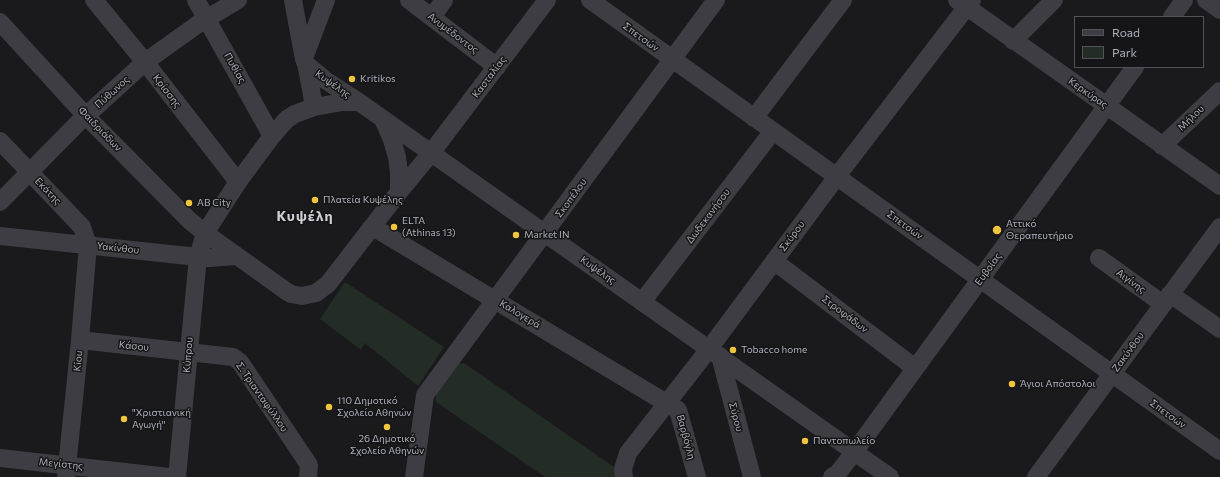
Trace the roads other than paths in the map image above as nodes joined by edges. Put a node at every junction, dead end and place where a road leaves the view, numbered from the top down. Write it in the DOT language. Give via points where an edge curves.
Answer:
graph roads {
  1 [pos="94,0"];
  2 [pos="196,0"];
  3 [pos="238,0"];
  4 [pos="293,0"];
  5 [pos="326,0"];
  6 [pos="409,0"];
  7 [pos="444,0"];
  8 [pos="547,0"];
  9 [pos="590,0"];
  10 [pos="716,0"];
  11 [pos="843,0"];
  12 [pos="1054,0"];
  13 [pos="1184,0"];
  14 [pos="1206,0"];
  15 [pos="965,2"];
  16 [pos="1220,10"];
  17 [pos="1173,16"];
  18 [pos="432,17"];
  19 [pos="206,18"];
  20 [pos="0,22"];
  21 [pos="1013,41"];
  22 [pos="673,59"];
  23 [pos="305,61"];
  24 [pos="145,62"];
  25 [pos="497,67"];
  26 [pos="1134,68"];
  27 [pos="1220,91"];
  28 [pos="359,102"];
  29 [pos="1107,106"];
  30 [pos="314,107"];
  31 [pos="86,116"];
  32 [pos="754,118"];
  33 [pos="382,119"];
  34 [pos="773,131"];
  35 [pos="272,136"];
  36 [pos="0,141"];
  37 [pos="1162,146"];
  38 [pos="432,153"];
  39 [pos="30,173"];
  40 [pos="837,177"];
  41 [pos="238,182"];
  42 [pos="1220,186"];
  43 [pos="399,192"];
  44 [pos="0,202"];
  45 [pos="373,226"];
  46 [pos="1220,227"];
  47 [pos="205,233"];
  48 [pos="545,233"];
  49 [pos="0,236"];
  50 [pos="88,245"];
  51 [pos="235,256"];
  52 [pos="198,257"];
  53 [pos="1099,258"];
  54 [pos="774,261"];
  55 [pos="980,279"];
  56 [pos="1167,299"];
  57 [pos="496,300"];
  58 [pos="642,302"];
  59 [pos="1220,329"];
  60 [pos="80,340"];
  61 [pos="188,352"];
  62 [pos="714,353"];
  63 [pos="915,368"];
  64 [pos="1112,373"];
  65 [pos="667,402"];
  66 [pos="855,451"];
  67 [pos="1220,451"];
  68 [pos="0,458"];
  69 [pos="67,471"];
  70 [pos="169,477"];
  71 [pos="177,477"];
  72 [pos="308,477"];
  73 [pos="414,477"];
  74 [pos="624,477"];
  75 [pos="697,477"];
  76 [pos="752,477"];
  77 [pos="832,477"];
  78 [pos="890,477"];
  79 [pos="1036,477"];
  1 -- 24 [label="street, Κρίσσης"];
  2 -- 19 [label="street, Πυθίας"];
  3 -- 19 [label="street, Πύθωνος"];
  4 -- 23 [label="street"];
  5 -- 23 [label="street"];
  6 -- 18 [label="street, Ανυμέδοντος"];
  7 -- 18 [label="street"];
  8 -- 25 [label="street, Κασταλίας"];
  9 -- 22 [label="street, Σπετσών"];
  10 -- 22 [label="street, Σκοπέλου"];
  11 -- 32 [label="street"];
  12 -- 21 [label="street"];
  13 -- 17 [label="street"];
  14 -- 16 [label="street"];
  15 -- 21 [label="street, Κερκύρας"];
  15 -- 40 [label="street, Σκύρου"];
  18 -- 25 [label="street, Ανυμέδοντος"];
  19 -- 24 [label="street, Πύθωνος"];
  19 -- 35 [label="street, Πυθίας"];
  20 -- 31 [label="street, Φαιδριάδων"];
  21 -- 29 [label="street, Κερκύρας"];
  22 -- 32 [label="street, Σπετσών"];
  22 -- 48 [label="street, Σκοπέλου"];
  23 -- 28 [label="street, Κυψέλης" via="325,80"];
  23 -- 30 [label="street"];
  24 -- 31 [label="street, Πύθωνος"];
  24 -- 41 [label="street, Κρίσσης"];
  25 -- 38 [label="street, Κασταλίας"];
  26 -- 29 [label="street, Ευβοίας"];
  27 -- 37 [label="street, Μήλου"];
  28 -- 30 [label="street" via="348,101"];
  28 -- 33 [label="street, Κυψέλης"];
  29 -- 37 [label="street, Κερκύρας"];
  29 -- 55 [label="street, Ευβοίας"];
  30 -- 35 [label="street" via="287,119"];
  31 -- 39 [label="street, Πύθωνος"];
  31 -- 47 [label="street, Φαιδριάδων"];
  32 -- 34 [label="street, Σπετσών"];
  33 -- 38 [label="street, Κυψέλης"];
  33 -- 43 [label="street" via="397,156 400,172"];
  34 -- 40 [label="street, Σπετσών"];
  34 -- 58 [label="street, Δωδεκανήσου"];
  35 -- 41 [label="street"];
  36 -- 39 [label="street, Εκάτης"];
  37 -- 42 [label="street, Κερκύρας"];
  38 -- 43 [label="street"];
  38 -- 48 [label="street, Κυψέλης"];
  39 -- 44 [label="street, Πύθωνος"];
  39 -- 50 [label="street, Εκάτης" via="82,226"];
  40 -- 54 [label="street, Σκύρου"];
  40 -- 55 [label="street, Σπετσών"];
  41 -- 47 [label="street"];
  43 -- 45 [label="street"];
  45 -- 51 [label="street" via="328,284 311,295 286,291"];
  45 -- 57 [label="street, Καλογερά"];
  46 -- 56 [label="street, Ζακύνθου"];
  47 -- 51 [label="street"];
  47 -- 52 [label="street, Κύπρου"];
  48 -- 57 [label="street, Σκοπέλου"];
  48 -- 58 [label="street, Κυψέλης"];
  49 -- 50 [label="street, Υακίνθου"];
  50 -- 52 [label="street, Υακίνθου"];
  50 -- 60 [label="street, Kiou"];
  51 -- 52 [label="street, Υακίνθου"];
  52 -- 61 [label="street, Κύπρου"];
  53 -- 56 [label="street, Αιγίνης"];
  54 -- 62 [label="street, Σκύρου"];
  54 -- 63 [label="street, Στροφάδων"];
  55 -- 63 [label="street, Ευβοίας"];
  55 -- 64 [label="street, Σπετσών"];
  56 -- 59 [label="street, Αιγίνης"];
  56 -- 64 [label="street, Ζακύνθου"];
  57 -- 65 [label="street, Καλογερά"];
  57 -- 73 [label="street, Σκοπέλου" via="425,395"];
  58 -- 62 [label="street, Κυψέλης"];
  60 -- 61 [label="street, Κάσου"];
  60 -- 69 [label="street, Kiou"];
  61 -- 71 [label="street, Κύπρου"];
  61 -- 72 [label="street, Σ. Τριανταφύλλου" via="233,357 240,362 309,465"];
  62 -- 65 [label="street, Σκύρου"];
  62 -- 66 [label="street, Κυψέλης"];
  62 -- 76 [label="street, Σύρου"];
  63 -- 66 [label="street, Ευβοίας"];
  64 -- 67 [label="street, Σπετσών"];
  64 -- 79 [label="street, Ζακύνθου"];
  65 -- 74 [label="street, Σκύρου" via="628,453 623,469"];
  65 -- 75 [label="street, Βαρβόγλη" via="678,410"];
  66 -- 77 [label="street, Ευβοίας"];
  66 -- 78 [label="street, Κυψέλης"];
  68 -- 69 [label="street, Μεγίστης"];
  69 -- 70 [label="street, Μεγίστης"];
}
